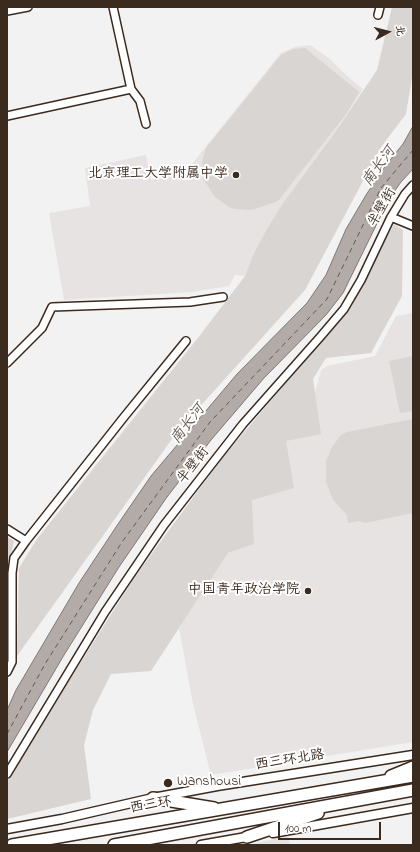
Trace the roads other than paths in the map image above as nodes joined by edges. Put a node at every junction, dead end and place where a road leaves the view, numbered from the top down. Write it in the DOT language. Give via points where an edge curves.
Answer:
graph roads {
  1 [pos="28,7"];
  2 [pos="114,7"];
  3 [pos="380,7"];
  4 [pos="7,11"];
  5 [pos="378,15"];
  6 [pos="131,89"];
  7 [pos="7,116"];
  8 [pos="146,124"];
  9 [pos="413,185"];
  10 [pos="391,217"];
  11 [pos="413,226"];
  12 [pos="223,297"];
  13 [pos="186,341"];
  14 [pos="7,363"];
  15 [pos="7,529"];
  16 [pos="26,541"];
  17 [pos="7,672"];
  18 [pos="413,755"];
  19 [pos="413,767"];
  20 [pos="7,774"];
  21 [pos="413,776"];
  22 [pos="367,785"];
  23 [pos="413,790"];
  24 [pos="413,794"];
  25 [pos="387,795"];
  26 [pos="153,798"];
  27 [pos="354,801"];
  28 [pos="413,808"];
  29 [pos="224,809"];
  30 [pos="7,829"];
  31 [pos="247,837"];
  32 [pos="12,845"];
  33 [pos="114,845"];
  34 [pos="201,845"];
  1 -- 4 [label="street"];
  2 -- 6 [label="street"];
  3 -- 5 [label="street"];
  6 -- 7 [label="street"];
  6 -- 8 [label="street" via="140,101"];
  9 -- 10 [label="street, 半壁街" via="404,194"];
  10 -- 11 [label="street"];
  10 -- 20 [label="street, 半壁街" via="344,309 243,424 164,525 105,612"];
  12 -- 14 [label="street" via="190,302 52,307 42,328"];
  13 -- 16 [label="street"];
  15 -- 16 [label="street"];
  16 -- 17 [label="street" via="14,558 12,662"];
  18 -- 26 [label="street, 西三环北路"];
  19 -- 22 [label="highway"];
  21 -- 22 [label="highway, 西三环"];
  22 -- 29 [label="highway, 西三环"];
  23 -- 25 [label="highway"];
  24 -- 25 [label="highway"];
  25 -- 27 [label="highway"];
  26 -- 29 [label="highway"];
  26 -- 30 [label="street, 西三环北路"];
  27 -- 31 [label="highway"];
  27 -- 33 [label="highway"];
  28 -- 31 [label="street"];
  29 -- 32 [label="highway, 西三环"];
  31 -- 34 [label="street"];
}
